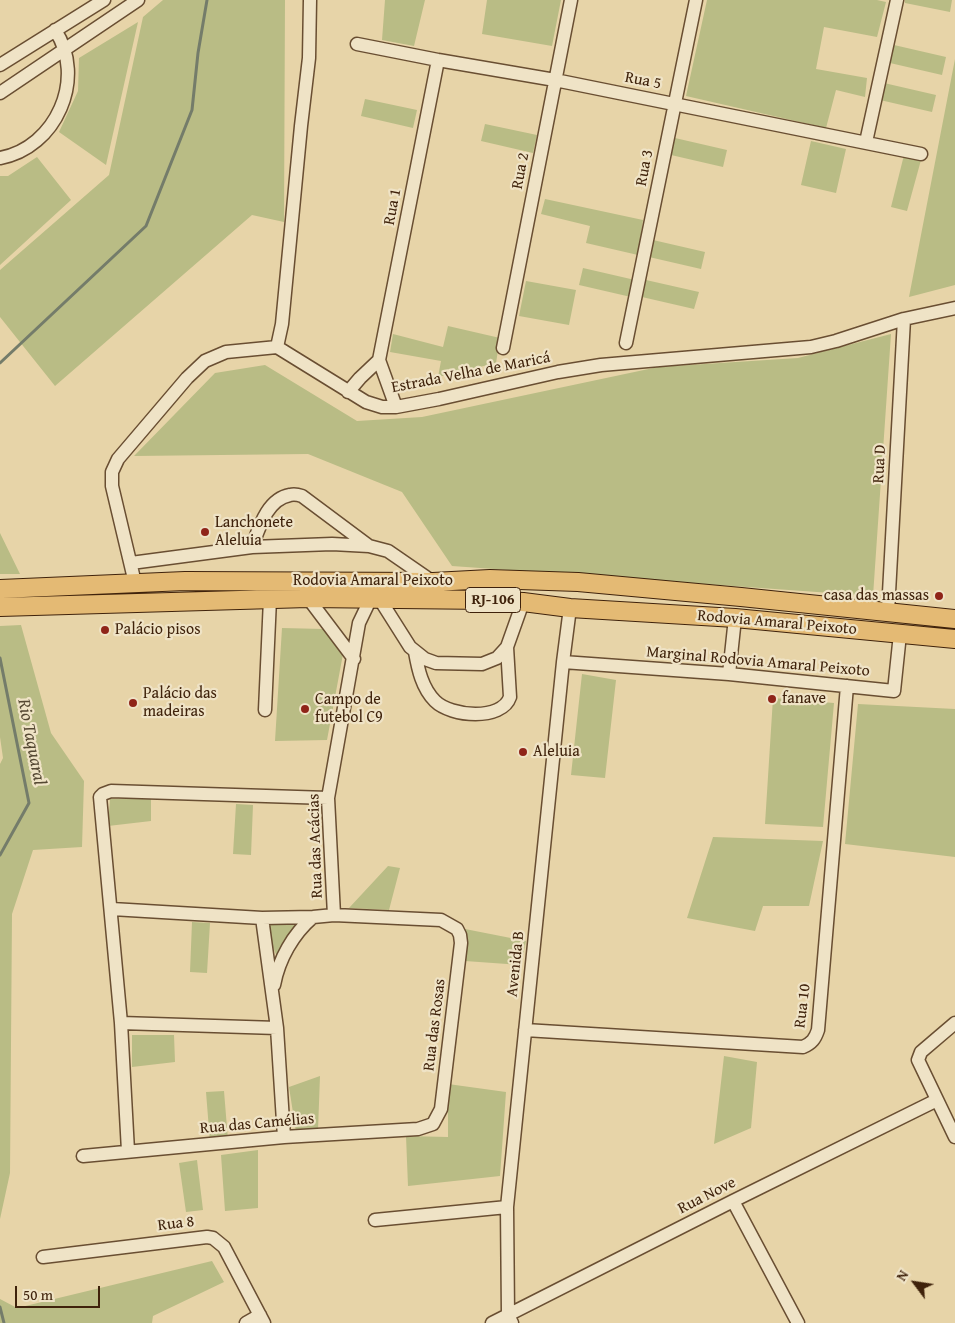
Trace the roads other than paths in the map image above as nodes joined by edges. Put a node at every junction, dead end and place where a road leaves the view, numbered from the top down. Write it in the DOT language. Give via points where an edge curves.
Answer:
graph roads {
  1 [pos="104,0"];
  2 [pos="138,0"];
  3 [pos="310,0"];
  4 [pos="571,0"];
  5 [pos="696,0"];
  6 [pos="897,0"];
  7 [pos="55,30"];
  8 [pos="358,44"];
  9 [pos="64,50"];
  10 [pos="438,60"];
  11 [pos="0,65"];
  12 [pos="555,80"];
  13 [pos="0,93"];
  14 [pos="674,104"];
  15 [pos="866,142"];
  16 [pos="921,154"];
  17 [pos="0,158"];
  18 [pos="955,308"];
  19 [pos="904,319"];
  20 [pos="626,343"];
  21 [pos="277,347"];
  22 [pos="503,348"];
  23 [pos="379,360"];
  24 [pos="348,392"];
  25 [pos="396,407"];
  26 [pos="368,546"];
  27 [pos="252,547"];
  28 [pos="131,563"];
  29 [pos="432,582"];
  30 [pos="135,583"];
  31 [pos="0,589"];
  32 [pos="308,598"];
  33 [pos="375,598"];
  34 [pos="270,599"];
  35 [pos="523,602"];
  36 [pos="0,607"];
  37 [pos="570,608"];
  38 [pos="888,611"];
  39 [pos="735,618"];
  40 [pos="955,619"];
  41 [pos="900,634"];
  42 [pos="955,640"];
  43 [pos="507,647"];
  44 [pos="414,652"];
  45 [pos="354,659"];
  46 [pos="563,662"];
  47 [pos="729,674"];
  48 [pos="847,686"];
  49 [pos="265,710"];
  50 [pos="328,798"];
  51 [pos="112,910"];
  52 [pos="334,915"];
  53 [pos="312,917"];
  54 [pos="262,918"];
  55 [pos="272,992"];
  56 [pos="121,1023"];
  57 [pos="955,1023"];
  58 [pos="277,1028"];
  59 [pos="525,1030"];
  60 [pos="937,1100"];
  61 [pos="433,1124"];
  62 [pos="284,1137"];
  63 [pos="955,1137"];
  64 [pos="128,1151"];
  65 [pos="83,1156"];
  66 [pos="733,1201"];
  67 [pos="507,1207"];
  68 [pos="375,1220"];
  69 [pos="44,1257"];
  70 [pos="262,1319"];
  71 [pos="510,1319"];
  72 [pos="246,1323"];
  73 [pos="492,1323"];
  74 [pos="798,1323"];
  1 -- 7 [label="street"];
  2 -- 9 [label="street"];
  3 -- 21 [label="street" via="309,58"];
  4 -- 12 [label="street, Rua 2"];
  5 -- 14 [label="street, Rua 3"];
  6 -- 15 [label="street"];
  7 -- 9 [label="street"];
  7 -- 11 [label="street"];
  8 -- 10 [label="street, Rua 5"];
  9 -- 13 [label="street"];
  9 -- 17 [label="street" via="68,76 64,102 52,125 34,144"];
  10 -- 12 [label="street, Rua 5"];
  10 -- 23 [label="street, Rua 1"];
  12 -- 14 [label="street, Rua 5"];
  12 -- 22 [label="street, Rua 2"];
  14 -- 15 [label="street, Rua 5"];
  14 -- 20 [label="street, Rua 3"];
  15 -- 16 [label="street, Rua 5"];
  18 -- 19 [label="street, Estrada Velha de Maricá"];
  19 -- 25 [label="street, Estrada Velha de Maricá" via="811,347 600,365"];
  19 -- 38 [label="street, Rua D"];
  21 -- 24 [label="street, Estrada Velha de Maricá"];
  21 -- 28 [label="street" via="226,352 205,362 187,378 118,458 112,472 112,486"];
  23 -- 24 [label="street"];
  23 -- 25 [label="street"];
  24 -- 25 [label="street, Estrada Velha de Maricá" via="366,402"];
  26 -- 27 [label="street"];
  26 -- 27 [label="street" via="302,496 291,495 277,500 263,518"];
  26 -- 29 [label="street" via="388,551"];
  27 -- 28 [label="street"];
  28 -- 30 [label="street"];
  29 -- 30 [label="highway, Rodovia Amaral Peixoto / RJ-106"];
  29 -- 38 [label="highway, Rodovia Amaral Peixoto / RJ-106" via="490,578 578,582"];
  30 -- 31 [label="highway, Rodovia Amaral Peixoto / RJ-106"];
  32 -- 33 [label="highway, Rodovia Amaral Peixoto / RJ-106"];
  32 -- 34 [label="highway, Rodovia Amaral Peixoto / RJ-106"];
  32 -- 45 [label="street"];
  33 -- 35 [label="highway, Rodovia Amaral Peixoto / RJ-106"];
  33 -- 44 [label="street"];
  33 -- 45 [label="street, Rua das Acácias" via="359,623"];
  34 -- 36 [label="highway, Rodovia Amaral Peixoto / RJ-106"];
  34 -- 49 [label="street"];
  35 -- 37 [label="highway, Rodovia Amaral Peixoto / RJ-106"];
  35 -- 43 [label="street"];
  37 -- 39 [label="highway, Rodovia Amaral Peixoto / RJ-106"];
  37 -- 46 [label="street, Avenida B"];
  38 -- 40 [label="highway, Rodovia Amaral Peixoto / RJ-106"];
  39 -- 41 [label="highway, Rodovia Amaral Peixoto / RJ-106"];
  39 -- 47 [label="street"];
  41 -- 42 [label="highway, Rodovia Amaral Peixoto / RJ-106"];
  41 -- 48 [label="street, Marginal Rodovia Amaral Peixoto" via="894,690"];
  43 -- 44 [label="street" via="497,658 482,664 436,664"];
  43 -- 44 [label="street" via="510,697 503,708 489,713 464,713 444,708 436,702 420,677"];
  45 -- 50 [label="street, Rua das Acácias"];
  46 -- 47 [label="street, Marginal Rodovia Amaral Peixoto"];
  46 -- 59 [label="street, Avenida B"];
  47 -- 48 [label="street, Marginal Rodovia Amaral Peixoto"];
  48 -- 59 [label="street, Rua 10" via="815,1039 803,1047"];
  50 -- 51 [label="street" via="111,791 103,794 100,802"];
  50 -- 52 [label="street, Rua das Acácias"];
  51 -- 54 [label="street"];
  51 -- 56 [label="street"];
  52 -- 53 [label="street"];
  52 -- 61 [label="street, Rua das Rosas" via="441,920 457,929 460,935 441,1110"];
  53 -- 54 [label="street"];
  53 -- 55 [label="street" via="285,953"];
  54 -- 55 [label="street"];
  55 -- 58 [label="street"];
  56 -- 58 [label="street"];
  56 -- 64 [label="street"];
  57 -- 60 [label="street" via="919,1054 919,1062"];
  58 -- 62 [label="street"];
  59 -- 67 [label="street, Avenida B"];
  60 -- 63 [label="street"];
  60 -- 66 [label="street, Rua Nove"];
  61 -- 62 [label="street, Rua das Camélias" via="418,1129"];
  62 -- 64 [label="street, Rua das Camélias"];
  64 -- 65 [label="street, Rua das Camélias"];
  66 -- 71 [label="street, Rua Nove"];
  66 -- 74 [label="street"];
  67 -- 68 [label="street"];
  67 -- 71 [label="street, Avenida B"];
  69 -- 70 [label="street, Rua 8" via="213,1238 224,1247"];
  70 -- 72 [label="street"];
  71 -- 73 [label="street, Rua Nove"];
}
